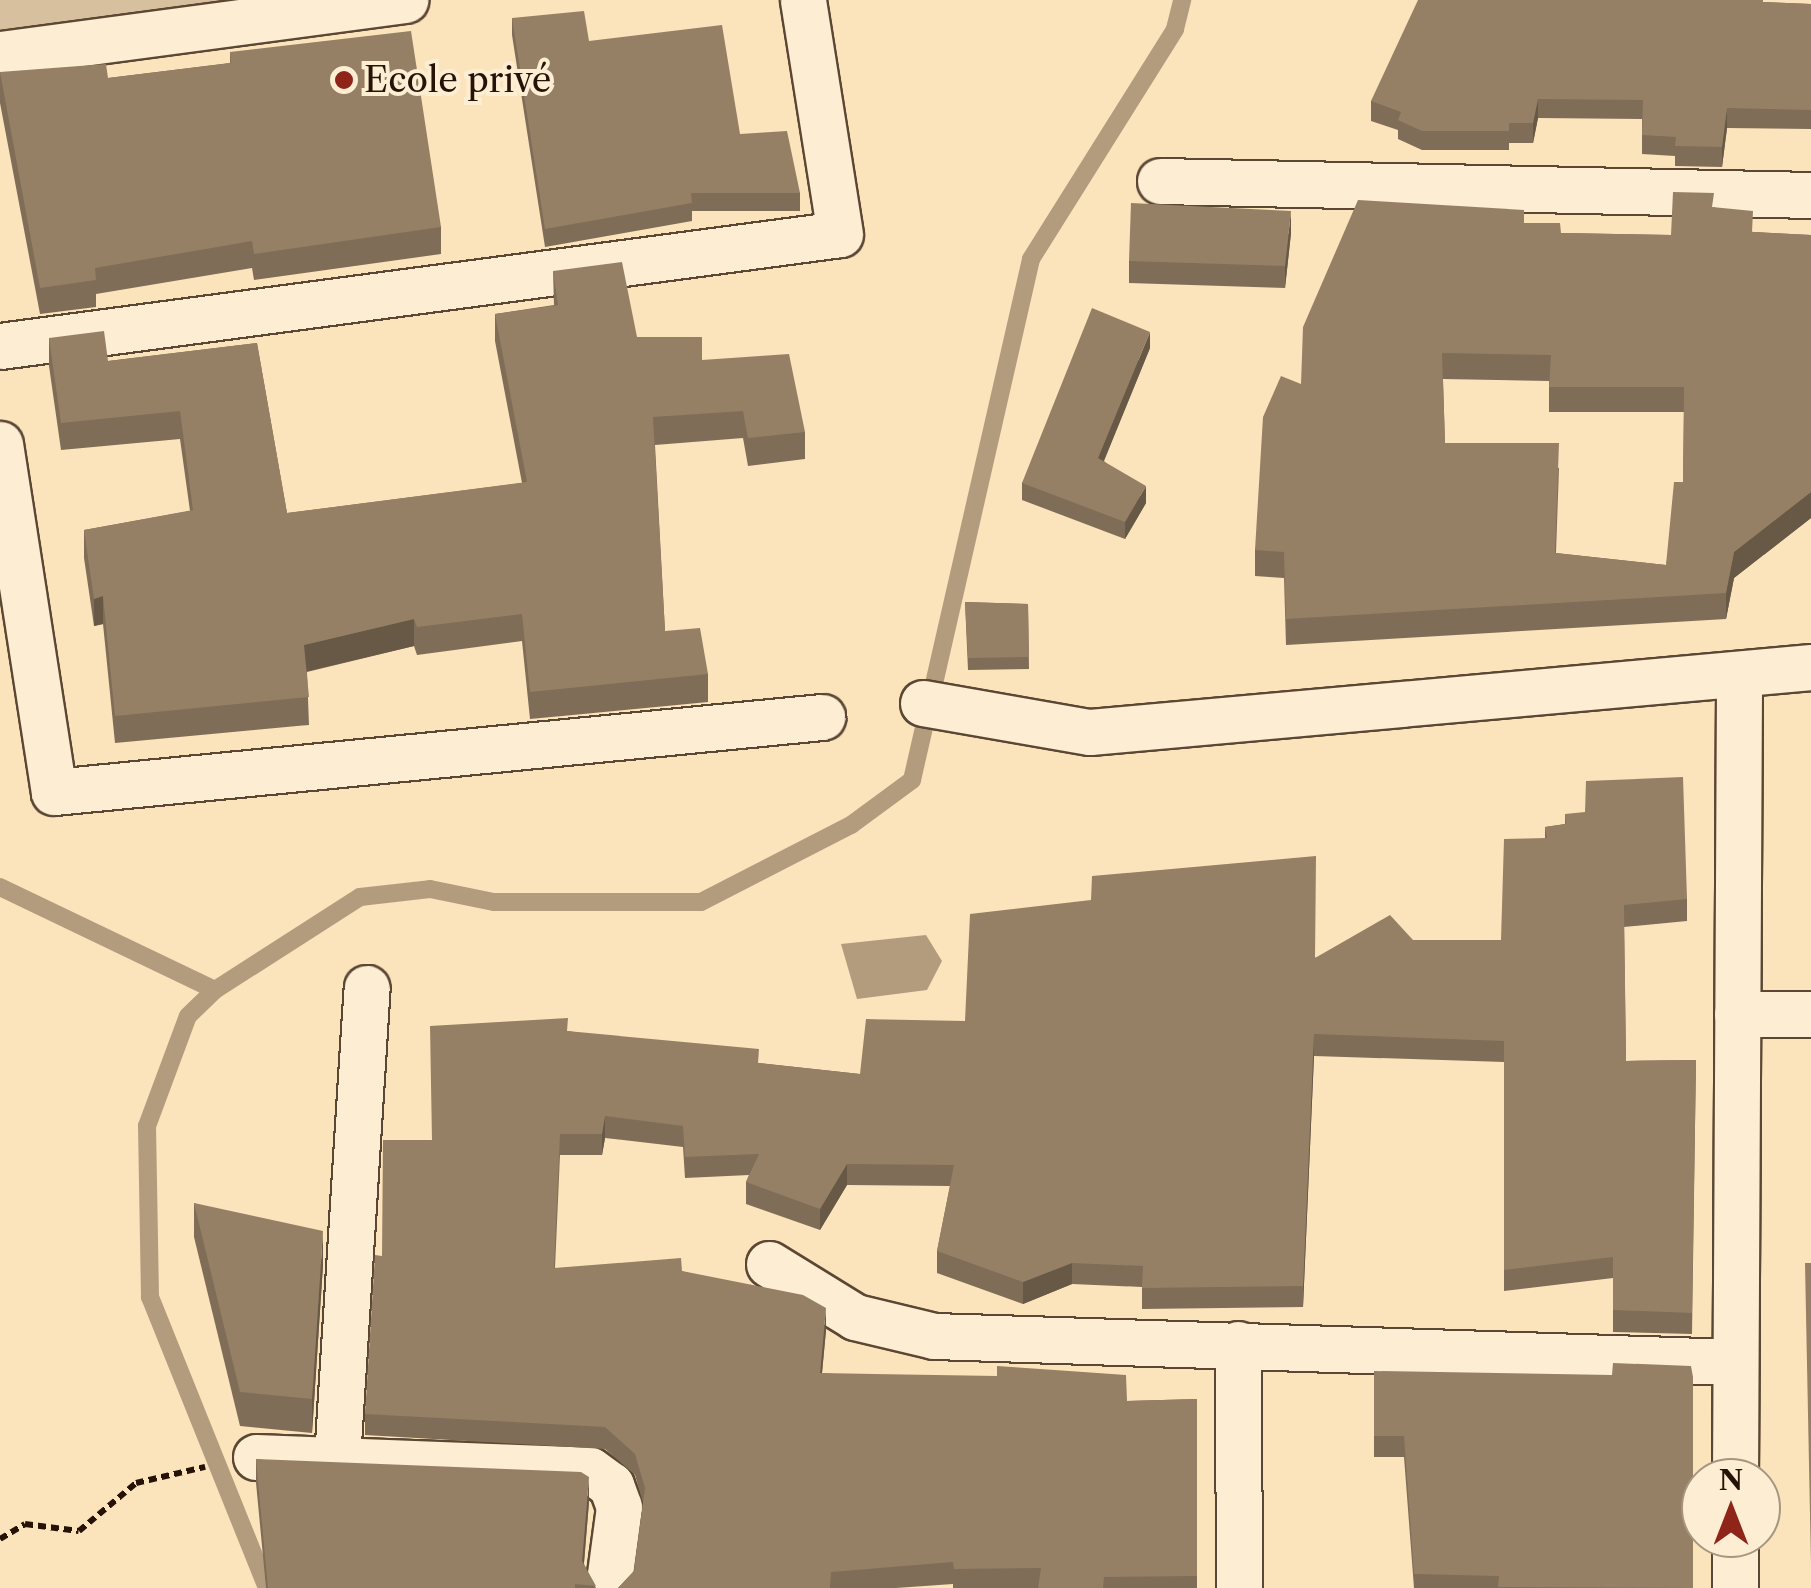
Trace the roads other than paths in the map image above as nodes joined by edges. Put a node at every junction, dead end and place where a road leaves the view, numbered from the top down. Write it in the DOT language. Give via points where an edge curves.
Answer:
graph roads {
  1 [pos="803,0"];
  2 [pos="380,2"];
  3 [pos="0,54"];
  4 [pos="1160,181"];
  5 [pos="1811,195"];
  6 [pos="0,346"];
  7 [pos="0,444"];
  8 [pos="1811,667"];
  9 [pos="1739,674"];
  10 [pos="923,703"];
  11 [pos="822,717"];
  12 [pos="367,988"];
  13 [pos="1737,1014"];
  14 [pos="1811,1014"];
  15 [pos="769,1264"];
  16 [pos="1238,1344"];
  17 [pos="1735,1362"];
  18 [pos="1735,1458"];
  19 [pos="337,1459"];
  20 [pos="240,1460"];
  21 [pos="1735,1558"];
  22 [pos="608,1588"];
  23 [pos="1239,1588"];
  24 [pos="1734,1588"];
  1 -- 6 [label="street" via="840,234"];
  2 -- 3 [label="street"];
  4 -- 5 [label="street"];
  7 -- 11 [label="street" via="54,792"];
  8 -- 9 [label="street"];
  9 -- 10 [label="street" via="1090,732"];
  9 -- 13 [label="street"];
  12 -- 19 [label="street"];
  13 -- 14 [label="street"];
  13 -- 17 [label="street"];
  15 -- 16 [label="street" via="854,1317 934,1336"];
  16 -- 17 [label="street"];
  16 -- 23 [label="street"];
  17 -- 18 [label="street"];
  19 -- 20 [label="street"];
  19 -- 22 [label="street" via="590,1470 611,1485 618,1507"];
  21 -- 24 [label="street"];
}
